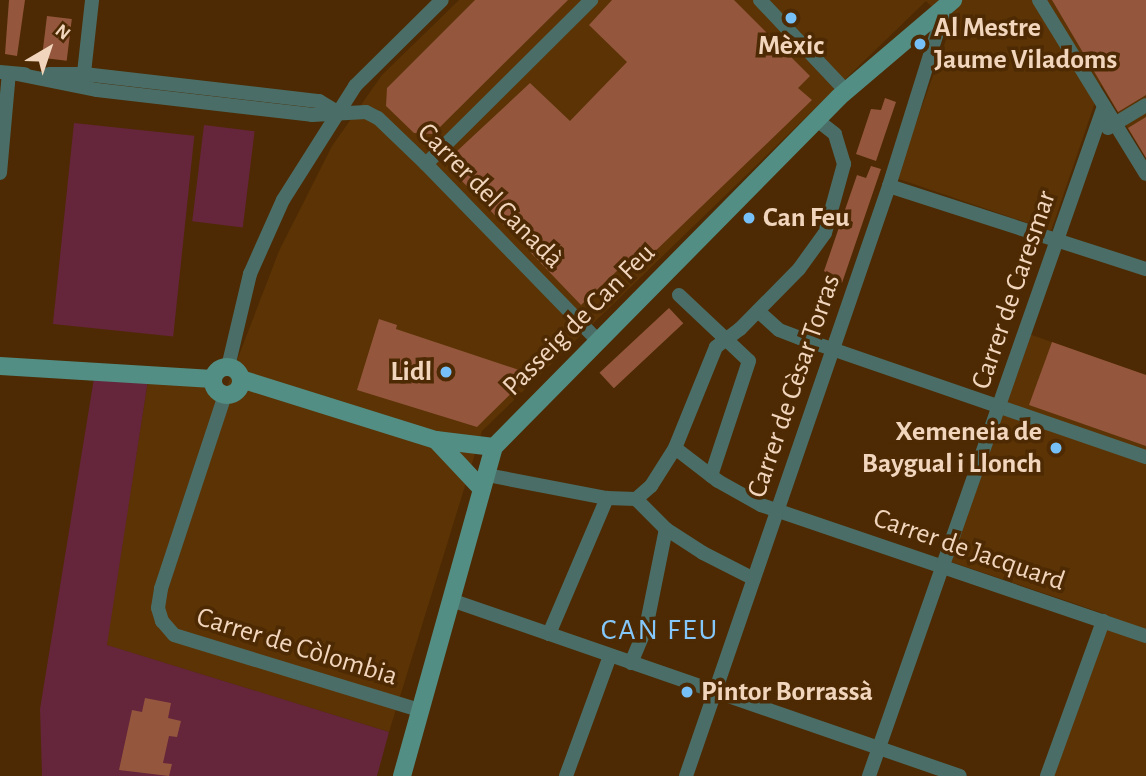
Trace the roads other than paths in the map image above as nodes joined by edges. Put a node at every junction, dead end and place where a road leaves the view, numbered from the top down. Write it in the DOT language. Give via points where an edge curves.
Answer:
graph roads {
  1 [pos="92,0"];
  2 [pos="442,0"];
  3 [pos="591,0"];
  4 [pos="760,0"];
  5 [pos="1039,0"];
  6 [pos="949,5"];
  7 [pos="9,73"];
  8 [pos="83,80"];
  9 [pos="846,91"];
  10 [pos="1146,105"];
  11 [pos="1104,106"];
  12 [pos="337,112"];
  13 [pos="817,119"];
  14 [pos="1114,123"];
  15 [pos="1093,137"];
  16 [pos="426,164"];
  17 [pos="0,173"];
  18 [pos="1146,174"];
  19 [pos="889,186"];
  20 [pos="1057,240"];
  21 [pos="1146,270"];
  22 [pos="659,275"];
  23 [pos="758,311"];
  24 [pos="596,339"];
  25 [pos="724,341"];
  26 [pos="832,349"];
  27 [pos="0,366"];
  28 [pos="234,373"];
  29 [pos="213,379"];
  30 [pos="225,395"];
  31 [pos="998,407"];
  32 [pos="436,440"];
  33 [pos="494,447"];
  34 [pos="675,448"];
  35 [pos="1146,457"];
  36 [pos="711,476"];
  37 [pos="484,482"];
  38 [pos="607,498"];
  39 [pos="636,499"];
  40 [pos="777,510"];
  41 [pos="666,528"];
  42 [pos="942,567"];
  43 [pos="754,579"];
  44 [pos="454,601"];
  45 [pos="1103,621"];
  46 [pos="549,635"];
  47 [pos="1146,636"];
  48 [pos="610,656"];
  49 [pos="631,663"];
  50 [pos="716,692"];
  51 [pos="422,711"];
  52 [pos="879,748"];
  53 [pos="402,776"];
  54 [pos="566,776"];
  55 [pos="686,776"];
  56 [pos="869,776"];
  57 [pos="960,776"];
  58 [pos="1047,776"];
  1 -- 8 [label="street"];
  2 -- 12 [label="street" via="355,86"];
  3 -- 16 [label="street"];
  4 -- 9 [label="street"];
  5 -- 11 [label="street"];
  6 -- 9 [label="street, Passeig de Can Feu"];
  6 -- 19 [label="street, Carrer de Cèsar Torras"];
  7 -- 8 [label="street, Carrer del Canadà"];
  7 -- 17 [label="street"];
  8 -- 12 [label="street, Carrer del Canadà" via="312,115"];
  9 -- 13 [label="street, Passeig de Can Feu"];
  10 -- 14 [label="street"];
  11 -- 14 [label="street"];
  11 -- 15 [label="street, Carrer de Caresmar"];
  12 -- 16 [label="street, Carrer del Canadà" via="366,112 378,118"];
  12 -- 28 [label="street" via="283,200 250,274"];
  13 -- 22 [label="street, Passeig de Can Feu"];
  13 -- 23 [label="street" via="835,134 844,164 825,233 799,269"];
  14 -- 15 [label="street"];
  14 -- 18 [label="street"];
  15 -- 20 [label="street, Carrer de Caresmar"];
  16 -- 24 [label="street, Carrer del Canadà"];
  19 -- 20 [label="street"];
  19 -- 26 [label="street, Carrer de Cèsar Torras"];
  20 -- 21 [label="street"];
  20 -- 31 [label="street, Carrer de Caresmar"];
  22 -- 24 [label="street, Passeig de Can Feu"];
  22 -- 25 [label="street"];
  23 -- 25 [label="street"];
  23 -- 26 [label="street" via="779,330"];
  24 -- 33 [label="street, Passeig de Can Feu"];
  25 -- 34 [label="street" via="716,347"];
  25 -- 36 [label="street" via="744,355 749,369"];
  26 -- 31 [label="street"];
  26 -- 40 [label="street, Carrer de Cèsar Torras"];
  27 -- 29 [label="street"];
  28 -- 29 [label="street" via="216,371"];
  28 -- 30 [label="street" via="239,388"];
  28 -- 32 [label="street"];
  29 -- 30 [label="street" via="214,387"];
  30 -- 51 [label="street, Carrer de Còlombia" via="161,589 158,608 162,621 174,635"];
  31 -- 35 [label="street"];
  31 -- 42 [label="street, Carrer de Caresmar"];
  32 -- 33 [label="street"];
  32 -- 37 [label="street"];
  33 -- 37 [label="street, Passeig de Can Feu"];
  34 -- 36 [label="street, Carrer de Jacquard"];
  34 -- 39 [label="street" via="651,486"];
  36 -- 40 [label="street, Carrer de Jacquard" via="748,500"];
  37 -- 38 [label="street"];
  37 -- 44 [label="street, Passeig de Can Feu"];
  38 -- 39 [label="street"];
  38 -- 46 [label="street"];
  39 -- 41 [label="street"];
  40 -- 42 [label="street, Carrer de Jacquard"];
  40 -- 43 [label="street, Carrer de Cèsar Torras"];
  41 -- 43 [label="street"];
  41 -- 49 [label="street" via="646,628"];
  42 -- 45 [label="street, Carrer de Jacquard"];
  42 -- 52 [label="street, Carrer de Caresmar"];
  43 -- 50 [label="street, Carrer de Cèsar Torras"];
  44 -- 46 [label="street"];
  44 -- 51 [label="street, Passeig de Can Feu"];
  45 -- 47 [label="street, Carrer de Jacquard"];
  45 -- 58 [label="street"];
  46 -- 48 [label="street"];
  48 -- 49 [label="street"];
  48 -- 54 [label="street"];
  49 -- 50 [label="street"];
  50 -- 52 [label="street"];
  50 -- 55 [label="street, Carrer de Cèsar Torras"];
  51 -- 53 [label="street, Passeig de Can Feu"];
  52 -- 56 [label="street, Carrer de Caresmar"];
  52 -- 57 [label="street"];
}
